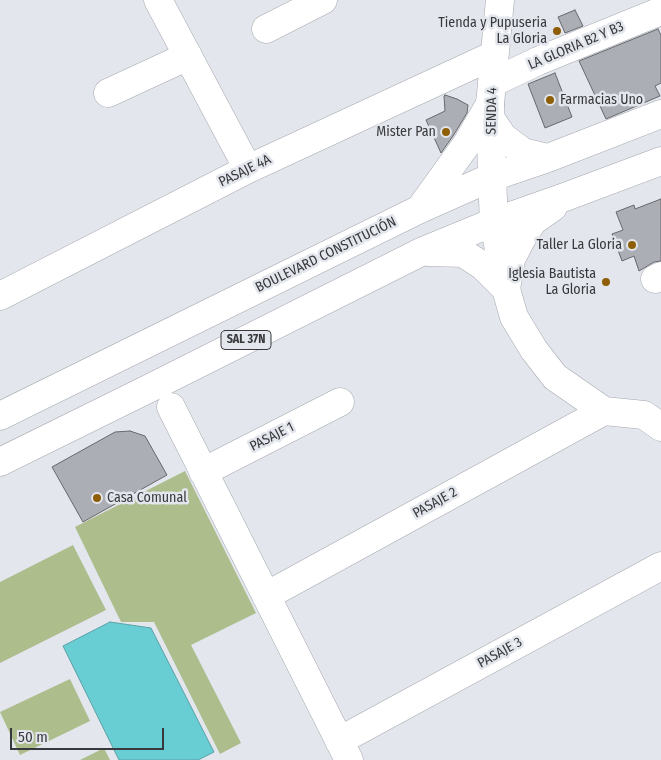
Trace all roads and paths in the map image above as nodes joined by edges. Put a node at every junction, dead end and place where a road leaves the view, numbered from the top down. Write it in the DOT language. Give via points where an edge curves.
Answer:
graph roads {
  1 [pos="158,0"];
  2 [pos="323,0"];
  3 [pos="500,0"];
  4 [pos="661,11"];
  5 [pos="266,29"];
  6 [pos="494,54"];
  7 [pos="188,56"];
  8 [pos="108,93"];
  9 [pos="491,102"];
  10 [pos="661,114"];
  11 [pos="548,158"];
  12 [pos="661,161"];
  13 [pos="248,169"];
  14 [pos="492,177"];
  15 [pos="565,197"];
  16 [pos="420,209"];
  17 [pos="494,222"];
  18 [pos="421,252"];
  19 [pos="506,289"];
  20 [pos="0,296"];
  21 [pos="340,402"];
  22 [pos="171,407"];
  23 [pos="604,410"];
  24 [pos="0,416"];
  25 [pos="655,417"];
  26 [pos="0,462"];
  27 [pos="203,472"];
  28 [pos="661,566"];
  29 [pos="266,596"];
  30 [pos="344,750"];
  1 -- 7 [label="main road"];
  2 -- 5 [label="main road"];
  3 -- 6 [label="main road, SENDA 4"];
  4 -- 9 [label="main road, LA GLORIA B2 Y B3" via="538,61"];
  6 -- 9 [label="main road, SENDA 4"];
  6 -- 13 [label="main road, PASAJE 4A"];
  7 -- 8 [label="main road"];
  7 -- 13 [label="main road"];
  9 -- 11 [label="main road" via="502,137 523,152"];
  9 -- 14 [label="main road, SENDA 4"];
  9 -- 16 [label="main road" via="466,145"];
  10 -- 11 [label="main road, BOULEVARD CONSTITUCIÓN"];
  11 -- 14 [label="main road, BOULEVARD CONSTITUCIÓN"];
  12 -- 15 [label="main road, SAL 37N"];
  13 -- 20 [label="main road, PASAJE 4A"];
  14 -- 16 [label="main road, BOULEVARD CONSTITUCIÓN"];
  14 -- 17 [label="main road, SENDA 4"];
  15 -- 17 [label="main road, SAL 37N"];
  15 -- 19 [label="main road" via="533,222 523,236 511,259"];
  16 -- 24 [label="main road, BOULEVARD CONSTITUCIÓN"];
  17 -- 18 [label="main road, SAL 37N"];
  17 -- 19 [label="main road, SENDA 4"];
  18 -- 19 [label="main road" via="463,253 483,266"];
  18 -- 26 [label="main road, SAL 37N"];
  19 -- 23 [label="main road, SENDA 4" via="514,317 555,377"];
  21 -- 27 [label="main road, PASAJE 1"];
  22 -- 27 [label="main road"];
  23 -- 25 [label="main road"];
  23 -- 29 [label="main road, PASAJE 2"];
  27 -- 29 [label="main road"];
  28 -- 30 [label="main road, PASAJE 3"];
  29 -- 30 [label="main road"];
}
